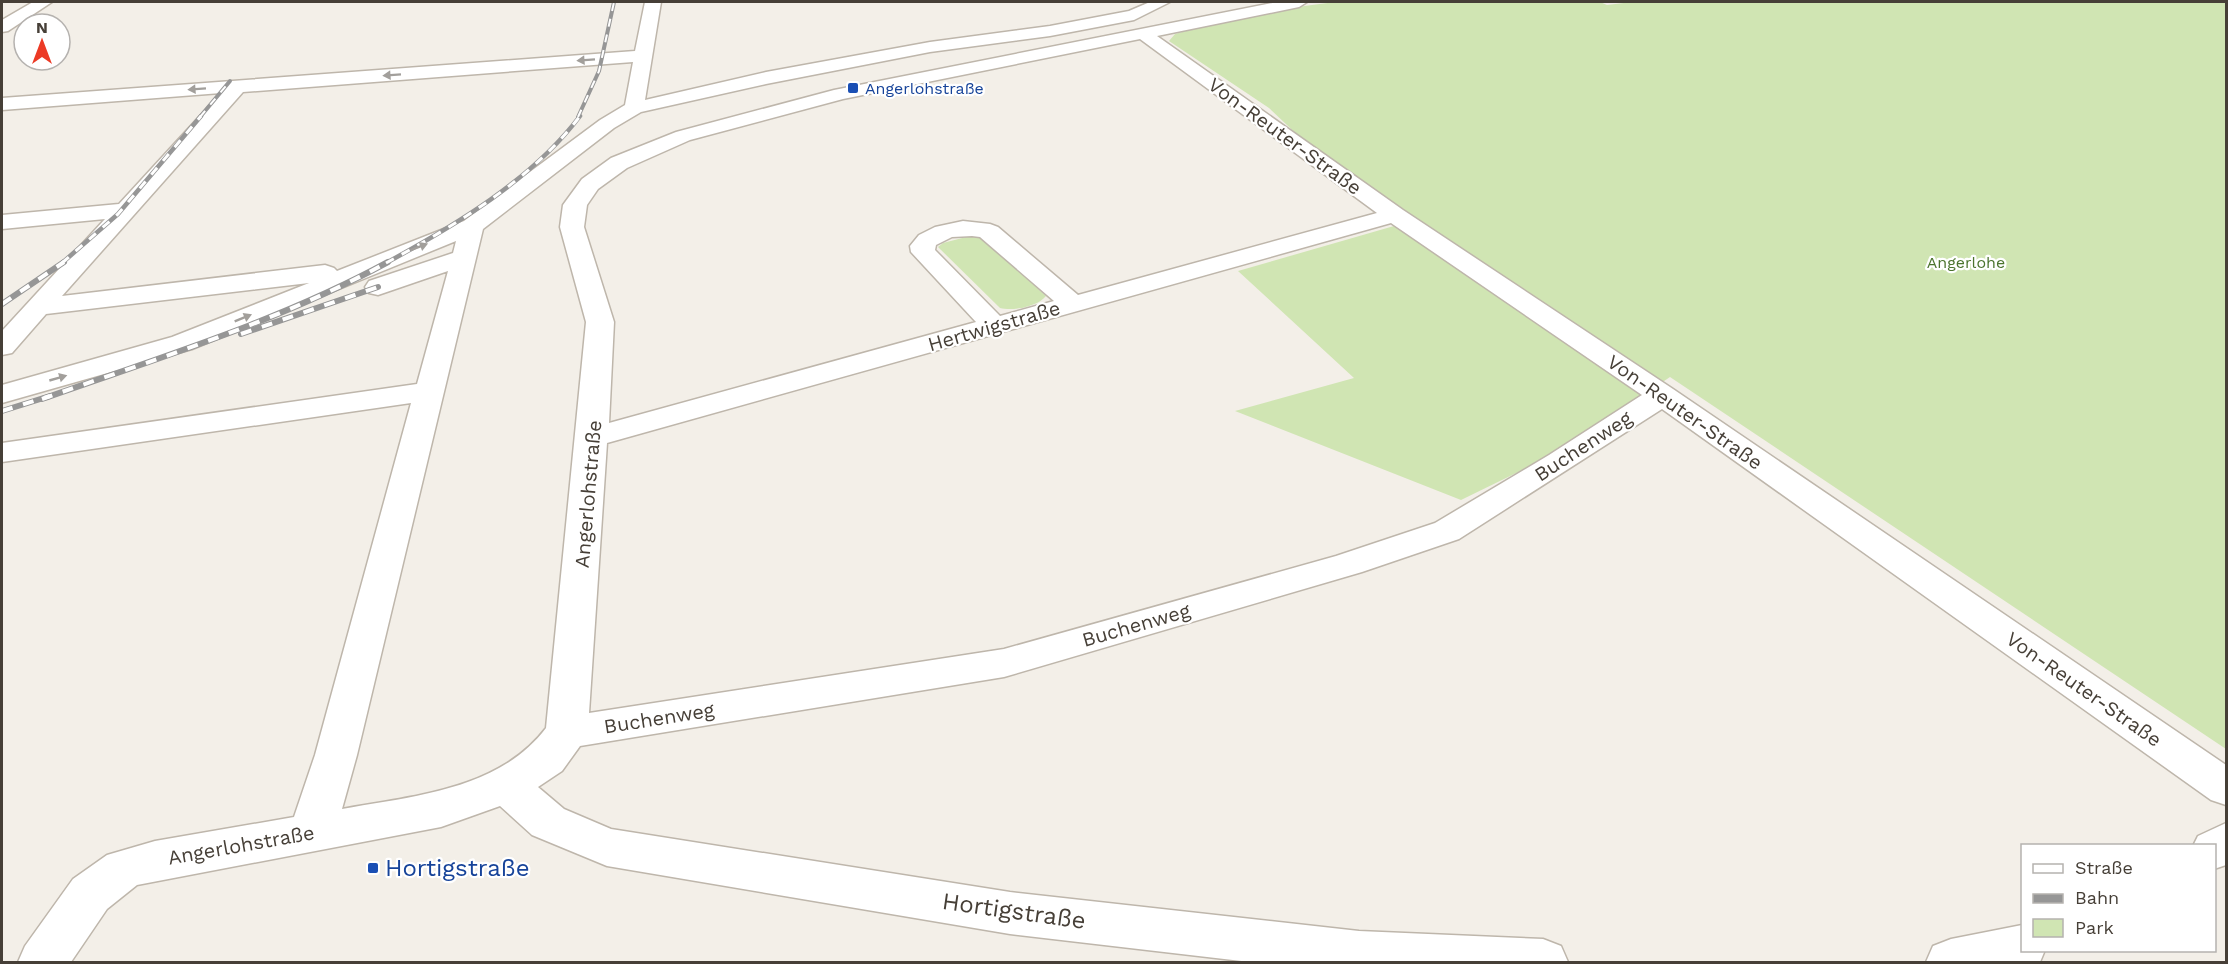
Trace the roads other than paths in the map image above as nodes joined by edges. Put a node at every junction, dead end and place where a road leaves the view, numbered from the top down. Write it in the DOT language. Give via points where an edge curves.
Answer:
graph roads {
  1 [pos="44,2"];
  2 [pos="653,2"];
  3 [pos="1162,2"];
  4 [pos="1299,2"];
  5 [pos="1265,4"];
  6 [pos="2,27"];
  7 [pos="1144,34"];
  8 [pos="644,56"];
  9 [pos="238,86"];
  10 [pos="2,104"];
  11 [pos="634,108"];
  12 [pos="125,210"];
  13 [pos="1395,215"];
  14 [pos="2,222"];
  15 [pos="472,226"];
  16 [pos="464,257"];
  17 [pos="372,278"];
  18 [pos="1072,304"];
  19 [pos="38,307"];
  20 [pos="995,326"];
  21 [pos="2,347"];
  22 [pos="430,391"];
  23 [pos="2,394"];
  24 [pos="1662,395"];
  25 [pos="593,437"];
  26 [pos="2,452"];
  27 [pos="567,732"];
  28 [pos="506,786"];
  29 [pos="2226,788"];
  30 [pos="312,832"];
  31 [pos="2021,947"];
  32 [pos="1298,954"];
  33 [pos="43,963"];
  34 [pos="1543,963"];
  35 [pos="1951,963"];
  1 -- 6 [label="street"];
  2 -- 8 [label="street"];
  3 -- 11 [label="street" via="1134,15 930,47"];
  4 -- 5 [label="street, Angerlohstraße"];
  5 -- 7 [label="street, Angerlohstraße"];
  7 -- 13 [label="street, Von-Reuter-Straße"];
  7 -- 25 [label="street, Angerlohstraße" via="795,106 655,146 619,163 590,184 575,205 572,227 600,322"];
  8 -- 9 [label="street, one-way"];
  8 -- 11 [label="street"];
  9 -- 10 [label="street, one-way"];
  9 -- 12 [label="street"];
  11 -- 15 [label="street"];
  12 -- 14 [label="street"];
  12 -- 19 [label="street"];
  13 -- 18 [label="street, Hertwigstraße"];
  13 -- 24 [label="street, Von-Reuter-Straße"];
  15 -- 16 [label="street"];
  17 -- 15 [label="street, one-way"];
  16 -- 17 [label="street"];
  16 -- 22 [label="street"];
  17 -- 19 [label="street"];
  23 -- 17 [label="street, one-way" via="182,343"];
  18 -- 20 [label="street, Hertwigstraße"];
  18 -- 20 [label="street" via="989,232 961,229 926,240 923,252"];
  19 -- 21 [label="street"];
  20 -- 25 [label="street, Hertwigstraße"];
  22 -- 26 [label="street"];
  22 -- 30 [label="street" via="336,755"];
  24 -- 27 [label="street, Buchenweg" via="1447,531 1349,564 1004,663"];
  24 -- 29 [label="street, Von-Reuter-Straße"];
  25 -- 27 [label="street, Angerlohstraße"];
  27 -- 28 [label="street, Angerlohstraße" via="547,759"];
  28 -- 30 [label="street, Angerlohstraße" via="441,810"];
  28 -- 32 [label="street, Hortigstraße" via="548,822 607,847 1010,913"];
  30 -- 33 [label="street, Angerlohstraße" via="123,869 90,894"];
  31 -- 35 [label="street"];
  32 -- 34 [label="street, Hortigstraße" via="1359,953"];
}
